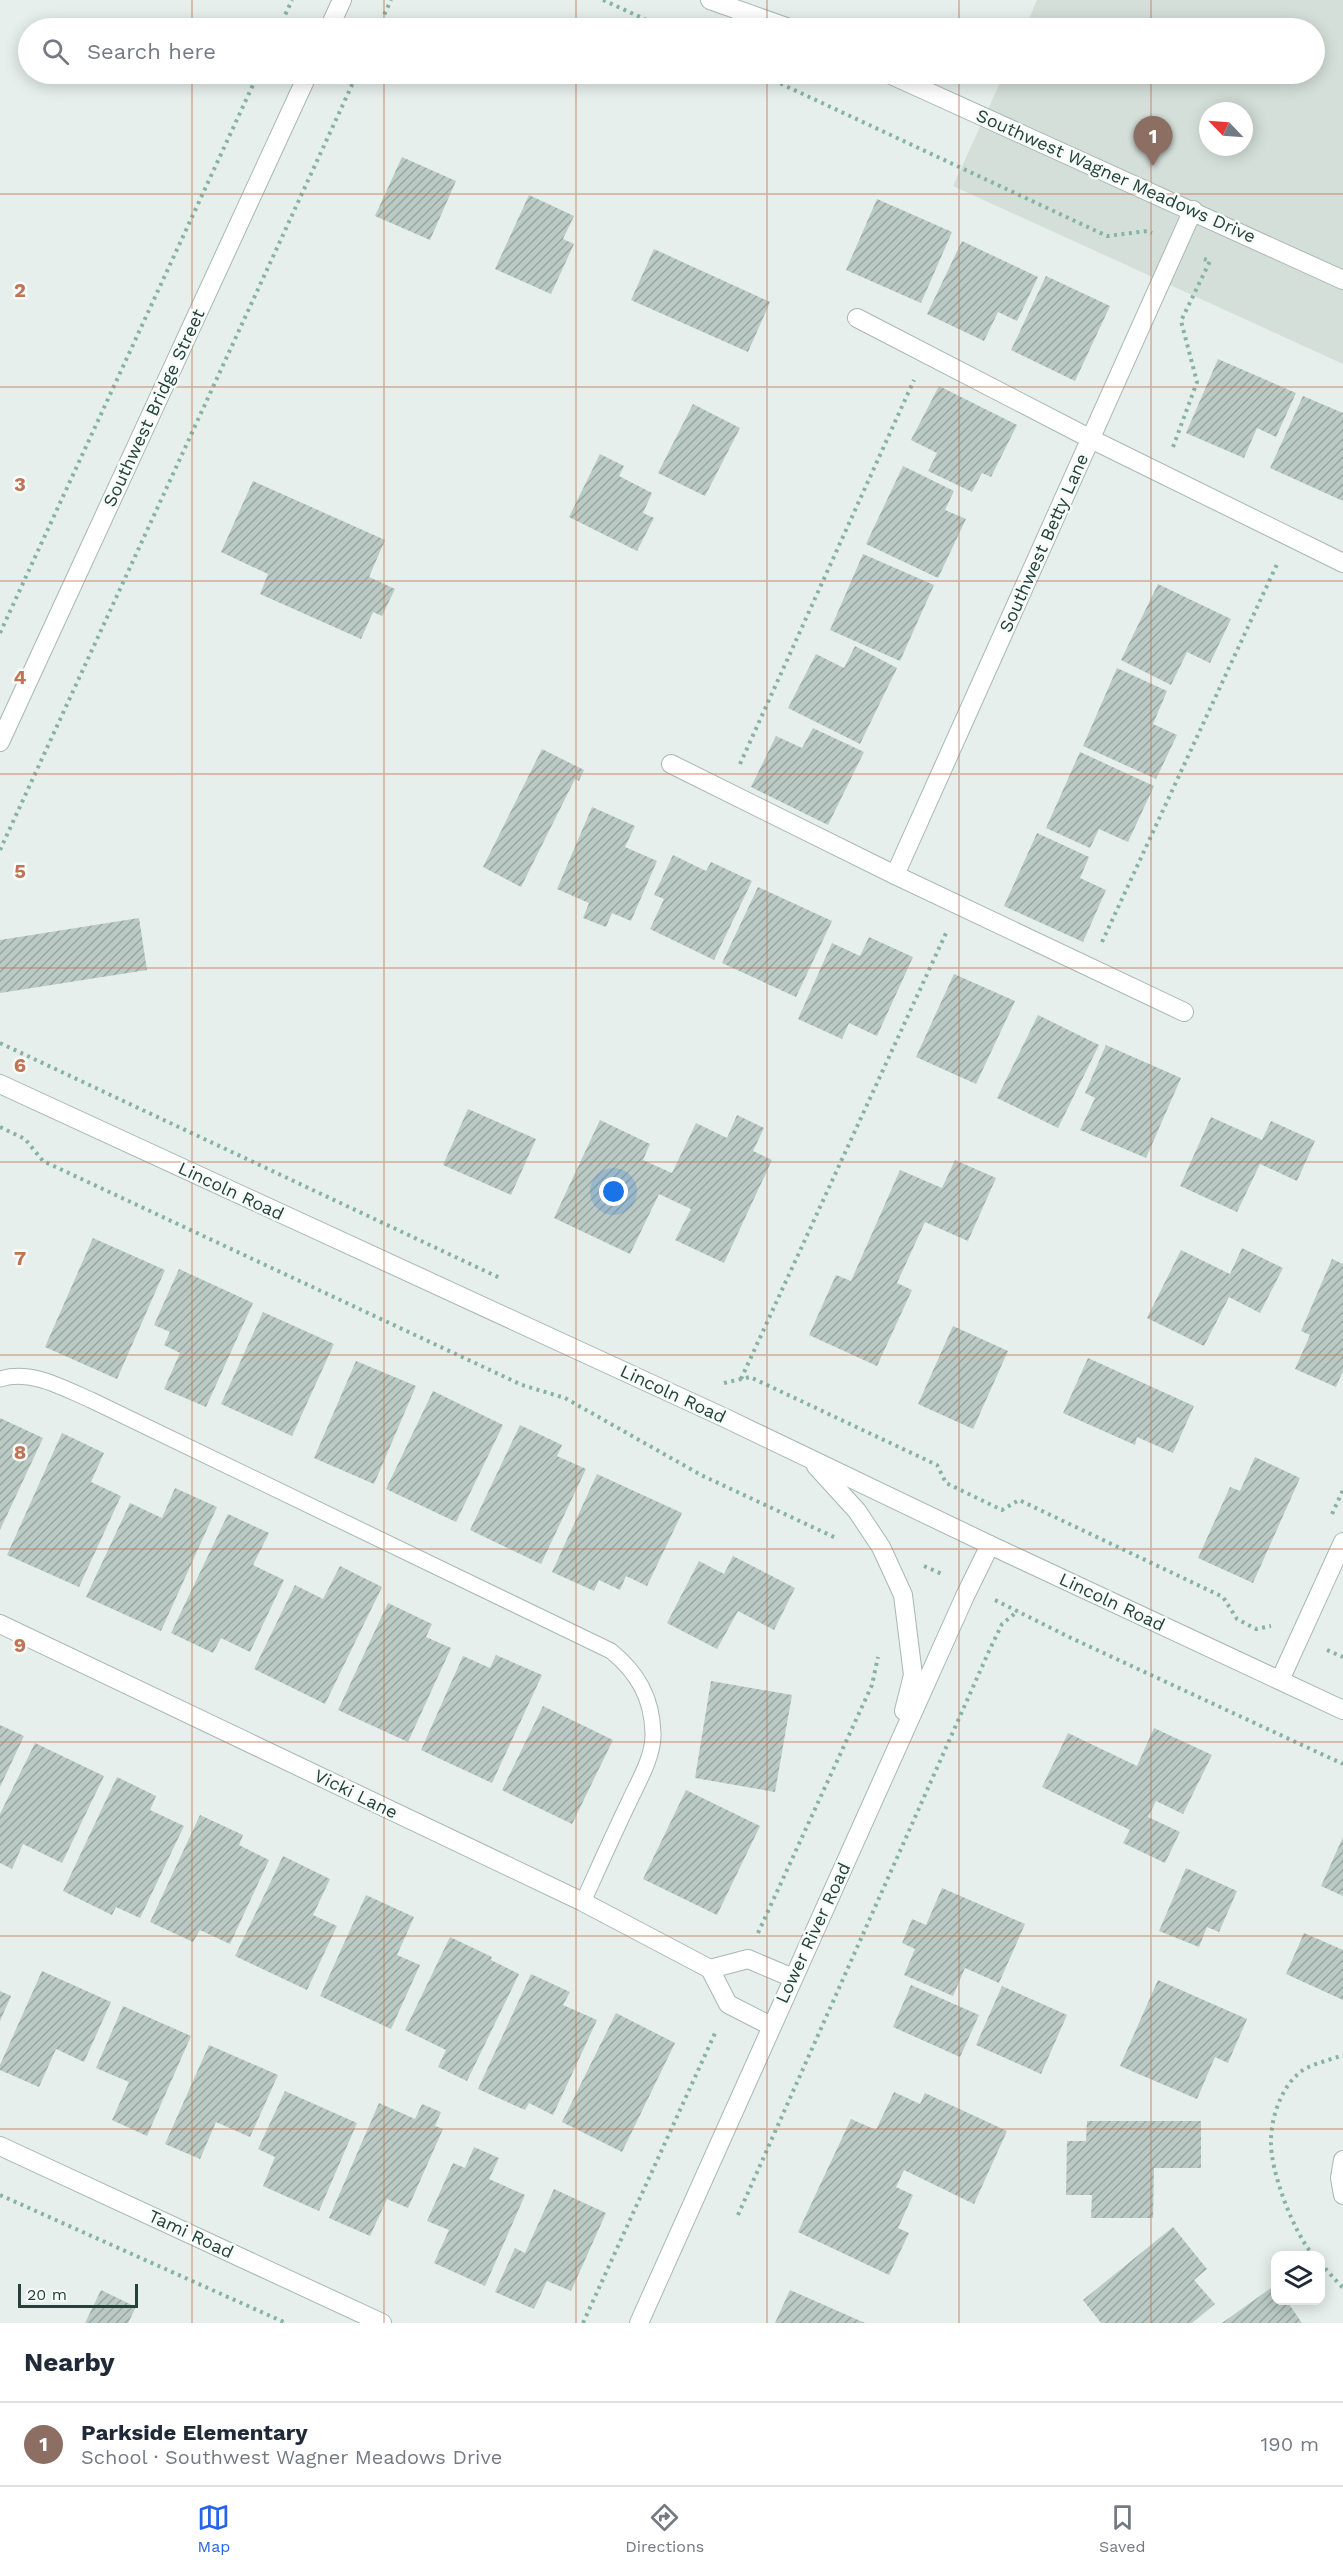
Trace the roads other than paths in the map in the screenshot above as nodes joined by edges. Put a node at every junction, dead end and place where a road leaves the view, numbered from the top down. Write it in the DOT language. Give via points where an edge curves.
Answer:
graph roads {
  1 [pos="342,0"];
  2 [pos="710,0"];
  3 [pos="334,18"];
  4 [pos="761,18"];
  5 [pos="303,84"];
  6 [pos="911,84"];
  7 [pos="1193,210"];
  8 [pos="1343,280"];
  9 [pos="857,318"];
  10 [pos="1091,439"];
  11 [pos="1343,563"];
  12 [pos="0,742"];
  13 [pos="671,764"];
  14 [pos="895,876"];
  15 [pos="1184,1011"];
  16 [pos="0,1084"];
  17 [pos="0,1379"];
  18 [pos="808,1458"];
  19 [pos="1343,1542"];
  20 [pos="990,1545"];
  21 [pos="0,1624"];
  22 [pos="1280,1680"];
  23 [pos="1343,1710"];
  24 [pos="894,1756"];
  25 [pos="583,1902"];
  26 [pos="710,1969"];
  27 [pos="793,1978"];
  28 [pos="771,2026"];
  29 [pos="0,2146"];
  30 [pos="1343,2160"];
  31 [pos="1343,2195"];
  32 [pos="382,2323"];
  33 [pos="639,2323"];
  1 -- 3 [label="street"];
  2 -- 4 [label="street"];
  5 -- 12 [label="street, Southwest Bridge Street"];
  6 -- 7 [label="street, Southwest Wagner Meadows Drive"];
  7 -- 8 [label="street, Southwest Wagner Meadows Drive"];
  7 -- 10 [label="street, Southwest Betty Lane"];
  9 -- 10 [label="street"];
  10 -- 11 [label="street"];
  10 -- 14 [label="street, Southwest Betty Lane"];
  13 -- 14 [label="street"];
  14 -- 15 [label="street"];
  16 -- 18 [label="street, Lincoln Road"];
  17 -- 25 [label="lane" via="35,1377 91,1400 612,1651 629,1665 651,1710 654,1736"];
  18 -- 20 [label="street, Lincoln Road"];
  18 -- 24 [label="street" via="857,1511 881,1546 903,1595 913,1675"];
  19 -- 22 [label="street"];
  20 -- 22 [label="street, Lincoln Road"];
  20 -- 24 [label="street, Lower River Road"];
  21 -- 25 [label="street, Vicki Lane"];
  22 -- 23 [label="street, Lincoln Road"];
  24 -- 27 [label="street, Lower River Road"];
  25 -- 26 [label="street, Vicki Lane"];
  26 -- 27 [label="street" via="748,1959"];
  26 -- 28 [label="street" via="728,2004"];
  27 -- 28 [label="street, Lower River Road"];
  28 -- 33 [label="street, Lower River Road"];
  29 -- 32 [label="street, Tami Road"];
  30 -- 31 [label="street"];
}
